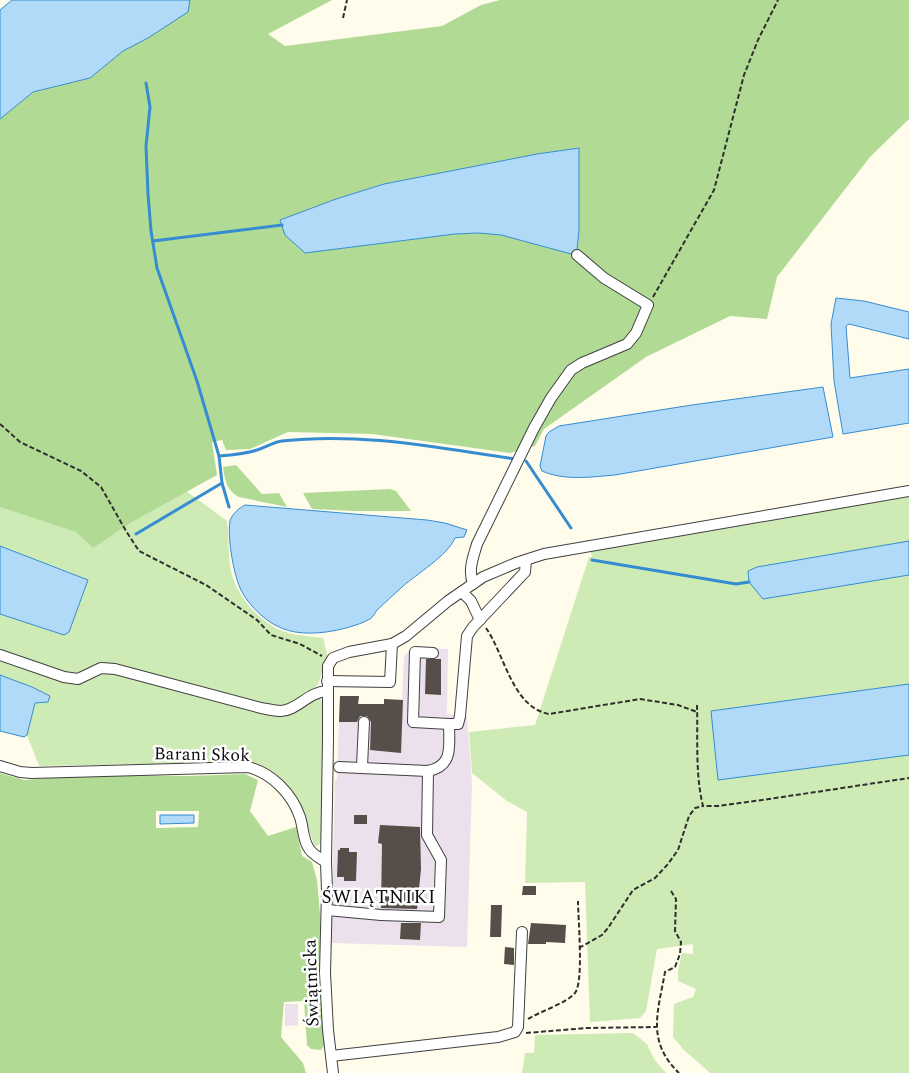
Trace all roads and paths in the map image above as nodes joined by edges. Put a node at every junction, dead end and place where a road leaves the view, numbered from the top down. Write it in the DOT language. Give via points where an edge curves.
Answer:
graph roads {
  1 [pos="347,0"];
  2 [pos="778,0"];
  3 [pos="343,18"];
  4 [pos="577,255"];
  5 [pos="648,305"];
  6 [pos="0,424"];
  7 [pos="909,491"];
  8 [pos="526,560"];
  9 [pos="473,584"];
  10 [pos="462,592"];
  11 [pos="480,620"];
  12 [pos="392,644"];
  13 [pos="433,653"];
  14 [pos="0,655"];
  15 [pos="331,661"];
  16 [pos="327,686"];
  17 [pos="697,705"];
  18 [pos="697,712"];
  19 [pos="364,722"];
  20 [pos="449,724"];
  21 [pos="0,766"];
  22 [pos="339,767"];
  23 [pos="362,768"];
  24 [pos="428,771"];
  25 [pos="909,778"];
  26 [pos="703,806"];
  27 [pos="326,862"];
  28 [pos="671,892"];
  29 [pos="578,901"];
  30 [pos="327,910"];
  31 [pos="522,932"];
  32 [pos="579,948"];
  33 [pos="656,1027"];
  34 [pos="517,1029"];
  35 [pos="330,1056"];
  36 [pos="333,1073"];
  37 [pos="679,1073"];
  1 -- 3 [label="path"];
  2 -- 5 [label="path" via="744,75 714,190"];
  4 -- 5 [label="street" via="604,278"];
  5 -- 9 [label="street" via="636,333 627,344 570,370 551,398 477,544 471,564"];
  6 -- 15 [label="path" via="20,442 81,471 101,487 140,551 206,585 256,620 271,635 300,644"];
  7 -- 8 [label="street" via="544,554"];
  8 -- 9 [label="street"];
  8 -- 11 [label="street" via="524,572"];
  9 -- 10 [label="street"];
  10 -- 11 [label="street" via="471,601"];
  10 -- 12 [label="street"];
  11 -- 18 [label="path" via="492,637 523,700 536,711 548,714 640,700 678,705"];
  11 -- 20 [label="street" via="467,636 458,724"];
  12 -- 15 [label="street" via="349,652"];
  12 -- 16 [label="street" via="390,682"];
  13 -- 20 [label="street" via="415,652 413,722"];
  14 -- 16 [label="street" via="78,679 101,668 115,669 281,711 292,708"];
  15 -- 16 [label="street"];
  16 -- 27 [label="street"];
  17 -- 18 [label="path"];
  18 -- 26 [label="path" via="698,770"];
  19 -- 23 [label="street"];
  20 -- 24 [label="street" via="449,752 445,762 438,769"];
  21 -- 27 [label="street, Barani Skok" via="32,773 254,769 269,777 289,796 300,818 307,847"];
  22 -- 23 [label="street"];
  23 -- 24 [label="street"];
  24 -- 30 [label="street" via="427,835 442,860 439,917"];
  25 -- 26 [label="path"];
  26 -- 32 [label="path" via="695,808 689,816 678,850 668,864 655,878 633,890 602,935"];
  27 -- 30 [label="street, Świątnicka"];
  28 -- 33 [label="path" via="676,899 674,931 681,946 675,967 665,972"];
  29 -- 32 [label="path"];
  30 -- 35 [label="street, Świątnicka" via="326,1002"];
  31 -- 34 [label="street"];
  32 -- 34 [label="path" via="579,982 574,994 528,1018"];
  33 -- 34 [label="path" via="587,1028 520,1034"];
  33 -- 37 [label="path" via="663,1055"];
  34 -- 35 [label="street" via="498,1037"];
  35 -- 36 [label="street, Świątnicka"];
}
